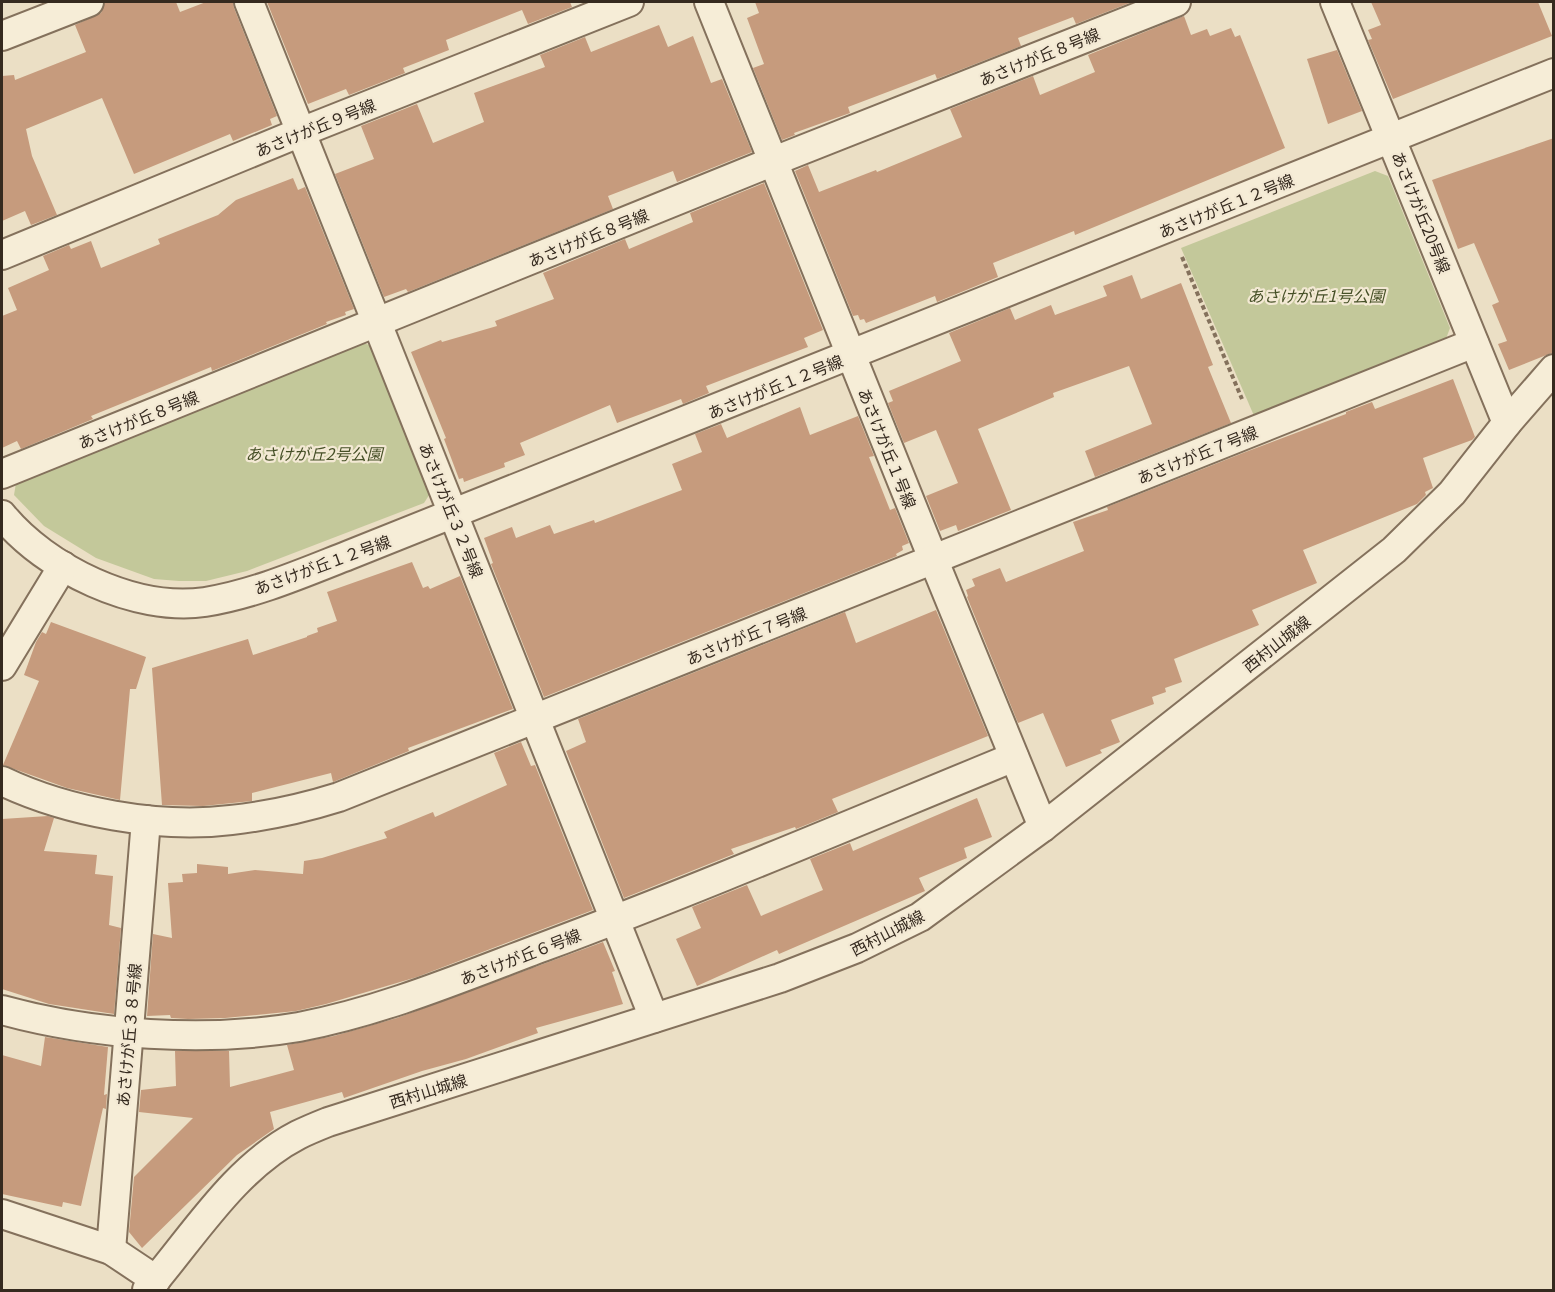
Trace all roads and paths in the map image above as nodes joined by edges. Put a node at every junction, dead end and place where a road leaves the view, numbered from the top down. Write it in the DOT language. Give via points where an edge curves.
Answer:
graph roads {
  1 [pos="89,2"];
  2 [pos="249,2"];
  3 [pos="628,2"];
  4 [pos="709,2"];
  5 [pos="1176,2"];
  6 [pos="1335,2"];
  7 [pos="2,36"];
  8 [pos="1554,73"];
  9 [pos="301,132"];
  10 [pos="1392,138"];
  11 [pos="774,161"];
  12 [pos="1169,227"];
  13 [pos="2,255"];
  14 [pos="378,322"];
  15 [pos="1474,343"];
  16 [pos="851,356"];
  17 [pos="1554,369"];
  18 [pos="1507,423"];
  19 [pos="1256,430"];
  20 [pos="2,474"];
  21 [pos="453,513"];
  22 [pos="2,515"];
  23 [pos="934,561"];
  24 [pos="63,566"];
  25 [pos="2,666"];
  26 [pos="535,719"];
  27 [pos="1014,757"];
  28 [pos="2,782"];
  29 [pos="146,820"];
  30 [pos="1043,827"];
  31 [pos="616,920"];
  32 [pos="2,1010"];
  33 [pos="654,1018"];
  34 [pos="128,1033"];
  35 [pos="2,1214"];
  36 [pos="111,1250"];
  37 [pos="152,1285"];
  1 -- 7 [label="street"];
  2 -- 9 [label="street, あさけが丘３２号線"];
  3 -- 9 [label="street, あさけが丘９号線"];
  4 -- 11 [label="street, あさけが丘１号線"];
  5 -- 11 [label="street, あさけが丘８号線"];
  6 -- 10 [label="street, あさけが丘20号線"];
  8 -- 10 [label="street, あさけが丘１２号線"];
  9 -- 13 [label="street, あさけが丘９号線"];
  9 -- 14 [label="street, あさけが丘３２号線"];
  10 -- 12 [label="street, あさけが丘１２号線"];
  10 -- 15 [label="street, あさけが丘20号線"];
  11 -- 14 [label="street, あさけが丘８号線"];
  11 -- 16 [label="street, あさけが丘１号線"];
  12 -- 16 [label="street, あさけが丘１２号線"];
  12 -- 19 [label="path"];
  14 -- 20 [label="street, あさけが丘８号線"];
  14 -- 21 [label="street, あさけが丘３２号線"];
  15 -- 18 [label="street, あさけが丘20号線"];
  15 -- 19 [label="street, あさけが丘７号線"];
  16 -- 21 [label="street, あさけが丘１２号線"];
  16 -- 23 [label="street, あさけが丘１号線"];
  17 -- 18 [label="street, 西村山城線"];
  18 -- 30 [label="street, 西村山城線" via="1452,493 1394,550"];
  19 -- 23 [label="street, あさけが丘７号線"];
  21 -- 24 [label="street, あさけが丘１２号線" via="280,582 203,602 150,600 89,580"];
  21 -- 26 [label="street, あさけが丘３２号線"];
  22 -- 24 [label="street, あさけが丘１２号線" via="32,544"];
  23 -- 26 [label="street, あさけが丘７号線"];
  23 -- 27 [label="street, あさけが丘１号線"];
  24 -- 25 [label="street"];
  26 -- 29 [label="street, あさけが丘７号線" via="313,805 230,820"];
  26 -- 31 [label="street, あさけが丘３２号線"];
  27 -- 30 [label="street, あさけが丘１号線"];
  27 -- 31 [label="street, あさけが丘６号線"];
  28 -- 29 [label="street, あさけが丘７号線" via="43,798"];
  29 -- 34 [label="street, あさけが丘３８号線"];
  30 -- 33 [label="street, 西村山城線" via="920,917 857,948 780,978"];
  31 -- 33 [label="street, あさけが丘３２号線"];
  31 -- 34 [label="street, あさけが丘６号線" via="413,996 298,1027 220,1034"];
  32 -- 34 [label="street, あさけが丘６号線" via="53,1023"];
  33 -- 37 [label="street, 西村山城線" via="297,1135 250,1170 225,1195"];
  34 -- 36 [label="street, あさけが丘３８号線"];
  35 -- 36 [label="street"];
  36 -- 37 [label="street"];
}
